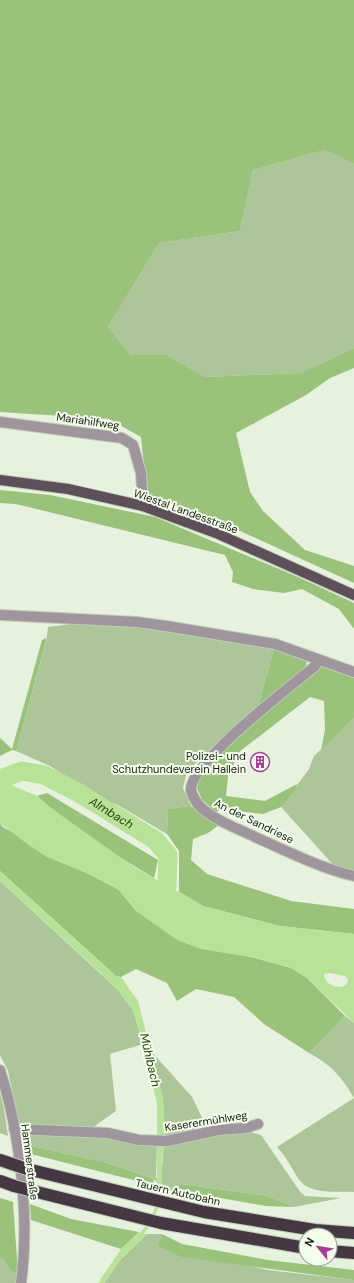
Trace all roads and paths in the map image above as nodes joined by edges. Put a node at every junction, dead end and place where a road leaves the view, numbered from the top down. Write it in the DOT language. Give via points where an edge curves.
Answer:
graph roads {
  1 [pos="0,422"];
  2 [pos="0,480"];
  3 [pos="143,506"];
  4 [pos="354,594"];
  5 [pos="0,615"];
  6 [pos="319,660"];
  7 [pos="354,672"];
  8 [pos="354,876"];
  9 [pos="0,1070"];
  10 [pos="258,1124"];
  11 [pos="14,1129"];
  12 [pos="6,1162"];
  13 [pos="0,1181"];
  14 [pos="354,1233"];
  15 [pos="298,1247"];
  16 [pos="338,1252"];
  17 [pos="354,1253"];
  18 [pos="21,1283"];
  1 -- 3 [label="street, Mariahilfweg" via="122,438 133,445 141,473"];
  2 -- 3 [label="main road, Wiestal Landesstraße" via="68,488"];
  3 -- 4 [label="main road, Wiestal Landesstraße" via="216,533"];
  5 -- 6 [label="street" via="136,622 166,626 276,644"];
  6 -- 7 [label="street"];
  6 -- 8 [label="street, An der Sandriese" via="209,758 195,774 191,790 203,810 235,827 306,860"];
  9 -- 11 [label="street, Hammerstraße" via="8,1095"];
  10 -- 11 [label="street, Kaserermühlweg" via="167,1141 139,1140 108,1133"];
  11 -- 18 [label="street, Hammerstraße" via="25,1220"];
  12 -- 14 [label="highway, Tauern Autobahn, bridge" via="166,1203 252,1220"];
  13 -- 15 [label="highway, bridge" via="161,1223"];
  16 -- 17 [label="highway"];
}
